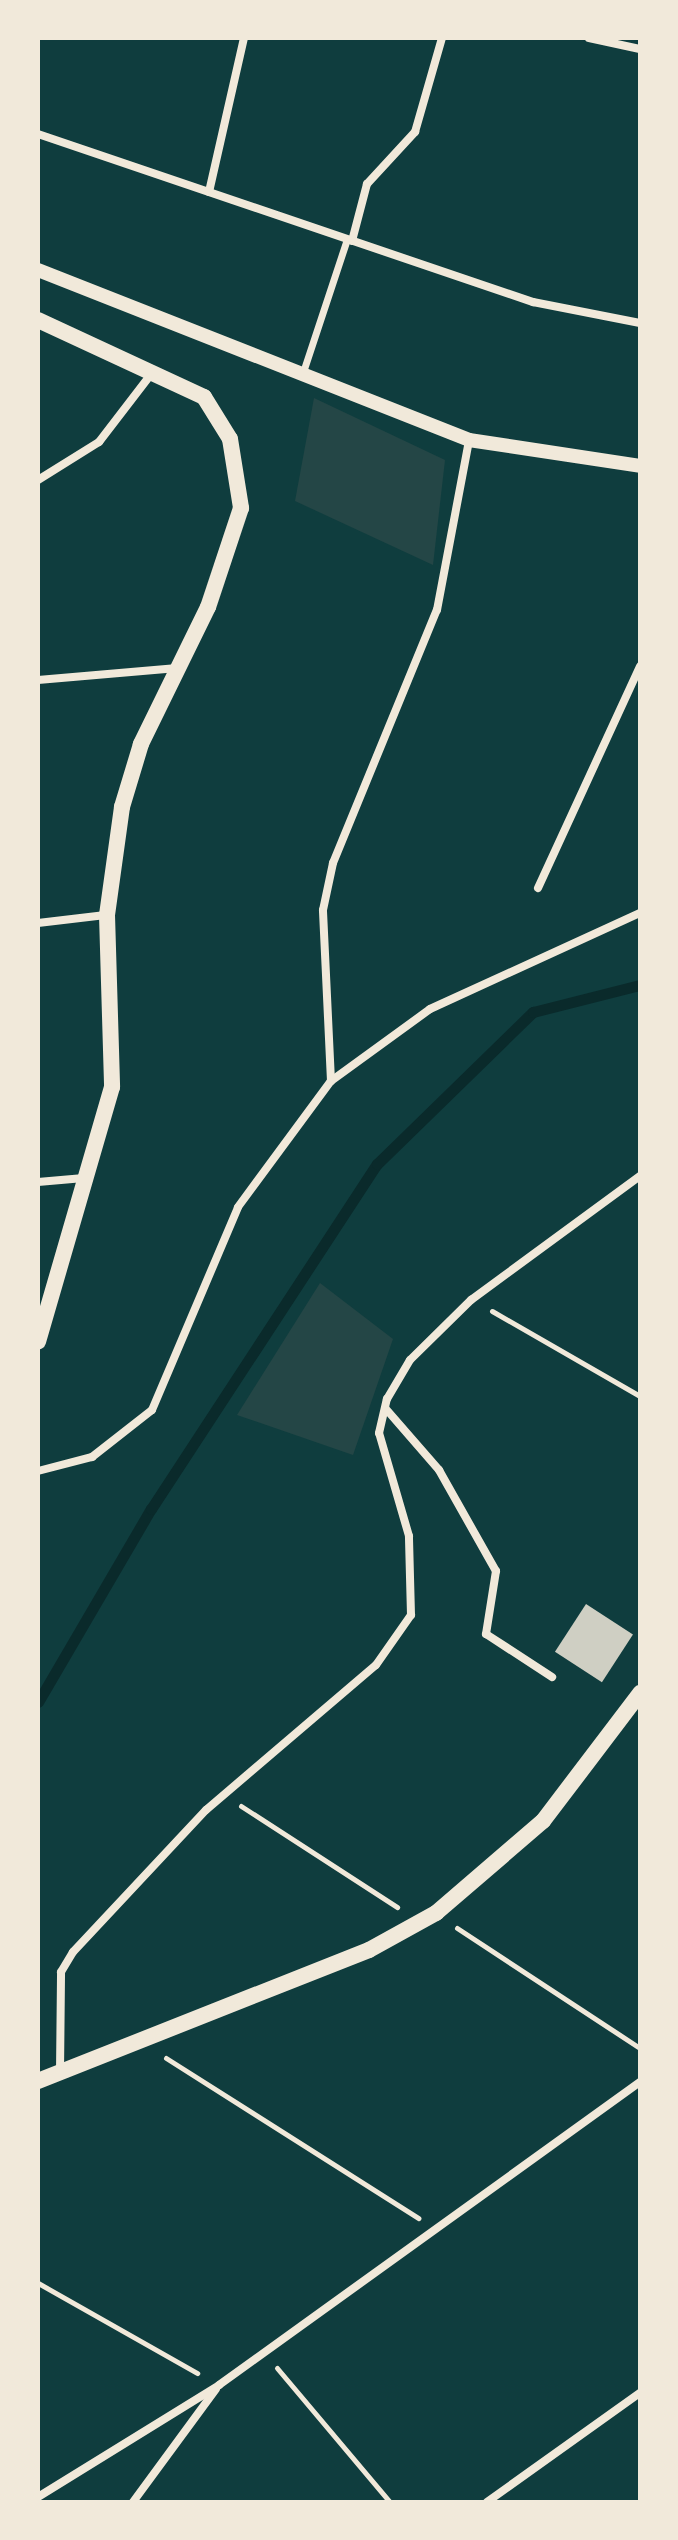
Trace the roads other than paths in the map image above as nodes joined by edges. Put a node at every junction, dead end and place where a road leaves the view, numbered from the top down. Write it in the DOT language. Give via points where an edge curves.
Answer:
graph roads {
  1 [pos="244,38"];
  2 [pos="442,38"];
  3 [pos="589,38"];
  4 [pos="640,49"];
  5 [pos="38,134"];
  6 [pos="209,192"];
  7 [pos="350,240"];
  8 [pos="38,270"];
  9 [pos="38,320"];
  10 [pos="640,323"];
  11 [pos="155,369"];
  12 [pos="303,372"];
  13 [pos="469,440"];
  14 [pos="640,466"];
  15 [pos="38,480"];
  16 [pos="640,666"];
  17 [pos="178,668"];
  18 [pos="38,680"];
  19 [pos="538,888"];
  20 [pos="640,913"];
  21 [pos="107,915"];
  22 [pos="38,923"];
  23 [pos="331,1081"];
  24 [pos="640,1176"];
  25 [pos="85,1178"];
  26 [pos="38,1182"];
  27 [pos="41,1312"];
  28 [pos="38,1341"];
  29 [pos="386,1409"];
  30 [pos="38,1471"];
  31 [pos="552,1677"];
  32 [pos="640,1693"];
  33 [pos="60,2072"];
  34 [pos="38,2081"];
  35 [pos="640,2082"];
  36 [pos="219,2385"];
  37 [pos="640,2393"];
  38 [pos="38,2497"];
  39 [pos="133,2502"];
  40 [pos="487,2502"];
  1 -- 6 [label="street"];
  2 -- 7 [label="street" via="415,132 367,184"];
  3 -- 4 [label="street"];
  5 -- 6 [label="street"];
  6 -- 7 [label="street"];
  7 -- 10 [label="street" via="533,302"];
  7 -- 12 [label="street"];
  8 -- 12 [label="street"];
  9 -- 11 [label="main road"];
  11 -- 15 [label="street" via="99,442"];
  11 -- 17 [label="main road" via="204,397 238,464 241,508 231,549"];
  12 -- 13 [label="street"];
  13 -- 14 [label="street"];
  13 -- 23 [label="street" via="437,610 364,773 328,886"];
  16 -- 19 [label="street"];
  17 -- 18 [label="street"];
  17 -- 21 [label="main road" via="141,744 122,807"];
  20 -- 23 [label="street" via="430,1009"];
  21 -- 22 [label="street"];
  21 -- 25 [label="main road" via="112,1087"];
  23 -- 30 [label="street" via="238,1207 152,1410 92,1457"];
  24 -- 29 [label="street" via="471,1300 410,1360"];
  25 -- 26 [label="street"];
  25 -- 27 [label="main road"];
  27 -- 28 [label="main road"];
  29 -- 31 [label="street" via="439,1470 496,1571 486,1634"];
  29 -- 33 [label="street" via="379,1433 409,1536 411,1615 376,1665 223,1795 73,1952 61,1972"];
  32 -- 33 [label="main road" via="536,1829 428,1918 369,1950 135,2038"];
  33 -- 34 [label="main road"];
  35 -- 36 [label="street"];
  36 -- 38 [label="street"];
  36 -- 39 [label="street"];
  37 -- 40 [label="street"];
}
